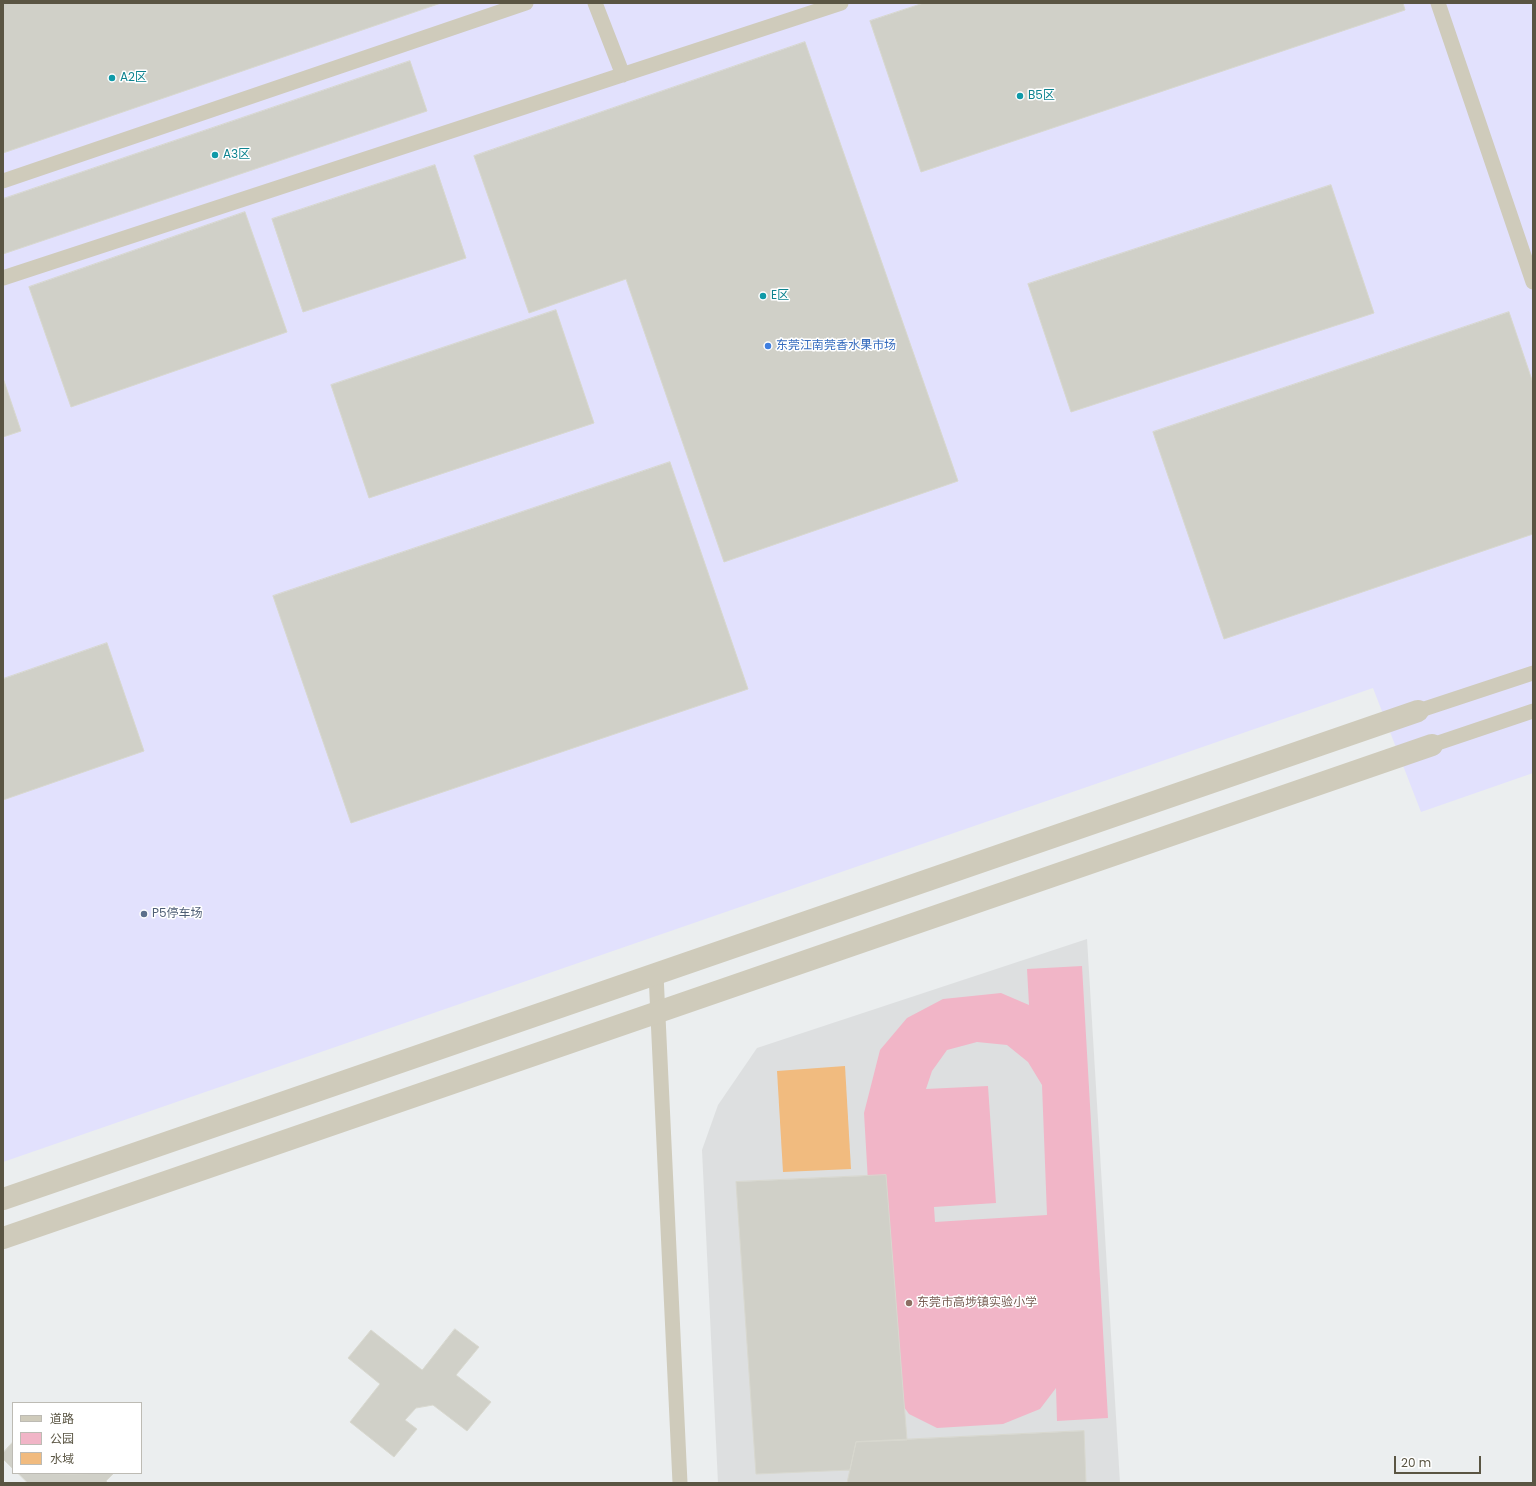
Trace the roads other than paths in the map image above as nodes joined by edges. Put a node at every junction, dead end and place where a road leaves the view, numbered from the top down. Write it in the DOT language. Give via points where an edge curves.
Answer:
graph roads {
  1 [pos="526,3"];
  2 [pos="595,3"];
  3 [pos="841,3"];
  4 [pos="1438,3"];
  5 [pos="623,75"];
  6 [pos="3,181"];
  7 [pos="3,278"];
  8 [pos="1533,282"];
  9 [pos="1533,673"];
  10 [pos="1418,711"];
  11 [pos="1533,711"];
  12 [pos="1432,745"];
  13 [pos="656,974"];
  14 [pos="658,1012"];
  15 [pos="3,1199"];
  16 [pos="3,1238"];
  17 [pos="680,1483"];
  1 -- 6 [label="lane"];
  2 -- 5 [label="lane"];
  3 -- 5 [label="lane"];
  4 -- 8 [label="lane"];
  5 -- 7 [label="lane"];
  9 -- 10 [label="lane"];
  10 -- 13 [label="street"];
  11 -- 12 [label="lane"];
  12 -- 14 [label="street"];
  13 -- 14 [label="lane"];
  13 -- 15 [label="street"];
  14 -- 16 [label="street"];
  14 -- 17 [label="lane"];
}
